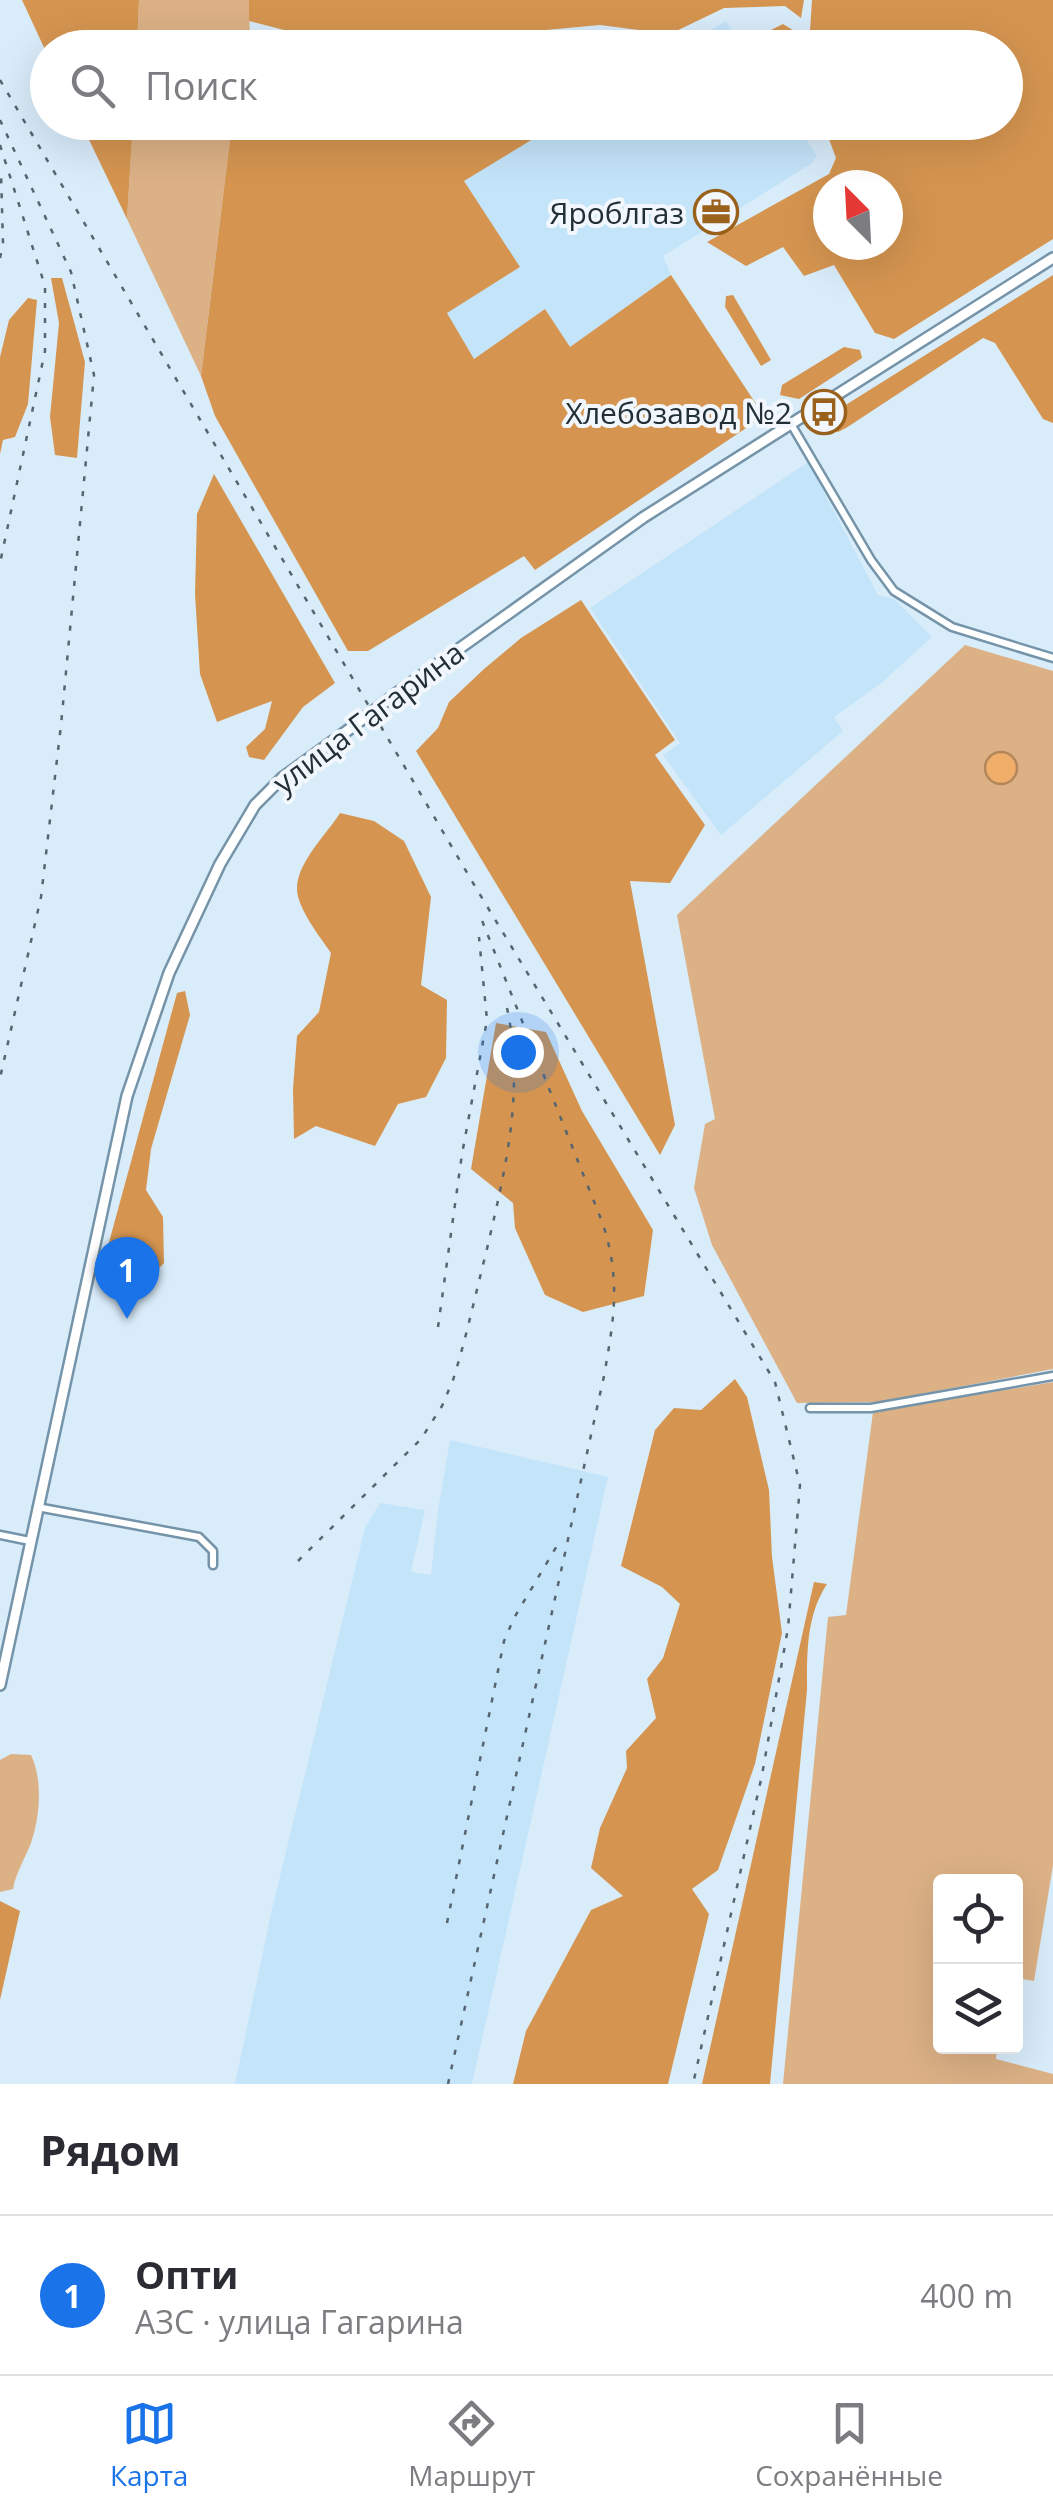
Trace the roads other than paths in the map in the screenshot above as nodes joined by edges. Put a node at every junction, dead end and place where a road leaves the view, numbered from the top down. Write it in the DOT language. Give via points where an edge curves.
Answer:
graph roads {
  1 [pos="1053,258"];
  2 [pos="790,424"];
  3 [pos="1053,658"];
  4 [pos="1053,1376"];
  5 [pos="810,1408"];
  6 [pos="37,1507"];
  7 [pos="0,1534"];
  8 [pos="30,1541"];
  9 [pos="213,1565"];
  10 [pos="0,1685"];
  1 -- 2 [label="main road, улица Гагарина"];
  2 -- 3 [label="street" via="894,591 952,627"];
  2 -- 6 [label="main road, улица Гагарина, bridge" via="574,564 282,778 255,805 169,973 127,1096"];
  4 -- 5 [label="street" via="871,1408"];
  6 -- 8 [label="main road, улица Гагарина"];
  6 -- 9 [label="street" via="198,1537 213,1551"];
  7 -- 8 [label="street"];
  8 -- 10 [label="main road, улица Гагарина"];
}
